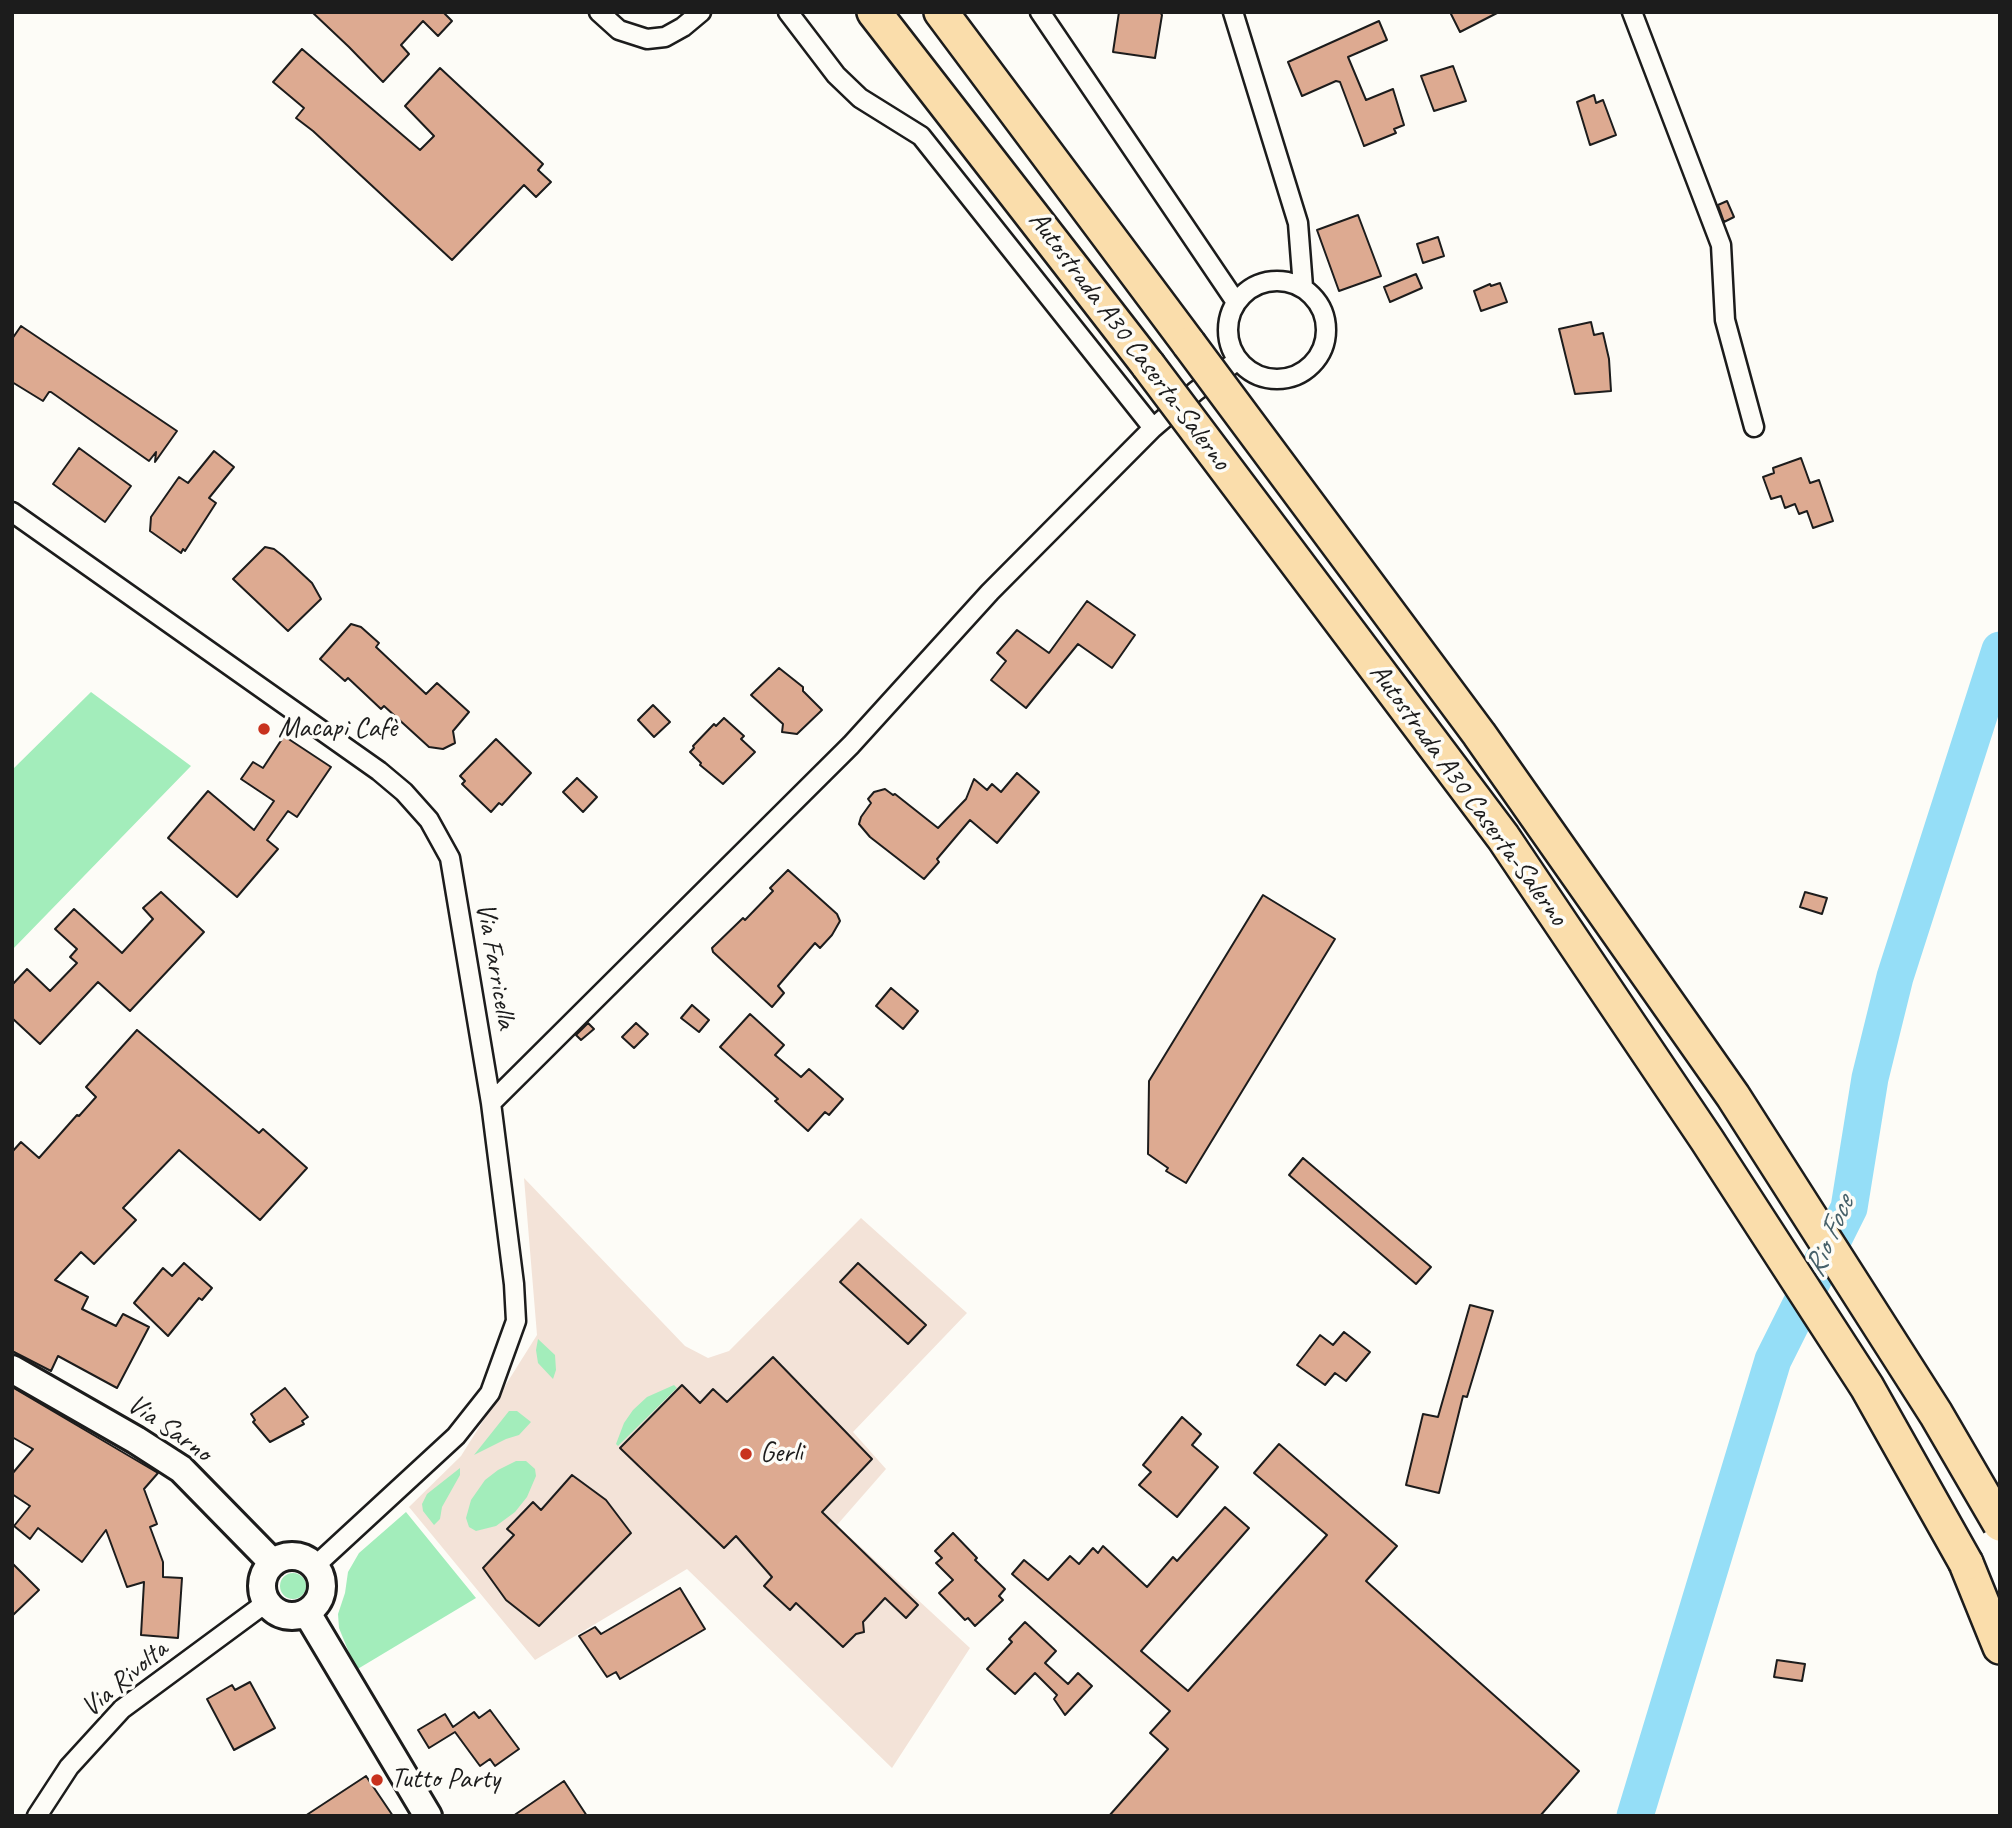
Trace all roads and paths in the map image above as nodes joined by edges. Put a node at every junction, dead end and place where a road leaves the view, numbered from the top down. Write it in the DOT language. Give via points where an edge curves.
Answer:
graph roads {
  1 [pos="599,12"];
  2 [pos="701,12"];
  3 [pos="788,12"];
  4 [pos="874,12"];
  5 [pos="941,12"];
  6 [pos="1040,12"];
  7 [pos="1233,12"];
  8 [pos="1632,12"];
  9 [pos="1303,287"];
  10 [pos="1236,302"];
  11 [pos="1238,360"];
  12 [pos="1754,427"];
  13 [pos="1153,428"];
  14 [pos="12,512"];
  15 [pos="491,1103"];
  16 [pos="12,1369"];
  17 [pos="2000,1524"];
  18 [pos="272,1563"];
  19 [pos="1966,1563"];
  20 [pos="315,1566"];
  21 [pos="267,1602"];
  22 [pos="307,1613"];
  23 [pos="2000,1621"];
  24 [pos="2000,1647"];
  25 [pos="37,1816"];
  26 [pos="428,1816"];
  1 -- 2 [label="street" via="618,30 647,39 665,37"];
  3 -- 13 [label="street" via="836,75 860,98 921,136"];
  4 -- 19 [label="highway, Autostrada A30 Caserta-Salerno, bridge" via="1148,365 1503,837 1867,1387"];
  5 -- 17 [label="highway, Autostrada A30 Caserta-Salerno, bridge" via="1479,734 1749,1119 1936,1414"];
  6 -- 10 [label="street"];
  7 -- 9 [label="street" via="1298,223"];
  8 -- 12 [label="street" via="1721,245 1725,320"];
  9 -- 10 [label="street" via="1274,280 1253,287"];
  9 -- 11 [label="street" via="1324,313 1325,346 1317,361 1304,372 1272,379 1255,374"];
  10 -- 11 [label="street" via="1227,334"];
  11 -- 13 [label="street"];
  13 -- 15 [label="street" via="990,592 851,745"];
  14 -- 15 [label="street, Via Farricella" via="379,771 429,820 450,858"];
  15 -- 20 [label="street, Via Farricella" via="516,1321 500,1368 490,1392 456,1436"];
  16 -- 18 [label="main road, Via Sarno" via="181,1469"];
  18 -- 20 [label="main road" via="290,1556"];
  18 -- 21 [label="main road" via="263,1577"];
  19 -- 23 [label="highway, Autostrada A30 Caserta-Salerno"];
  19 -- 24 [label="highway"];
  20 -- 22 [label="main road" via="322,1592"];
  21 -- 22 [label="main road" via="280,1614"];
  21 -- 25 [label="street, Via Rivolta" via="122,1709 69,1767"];
  22 -- 26 [label="main road"];
}
